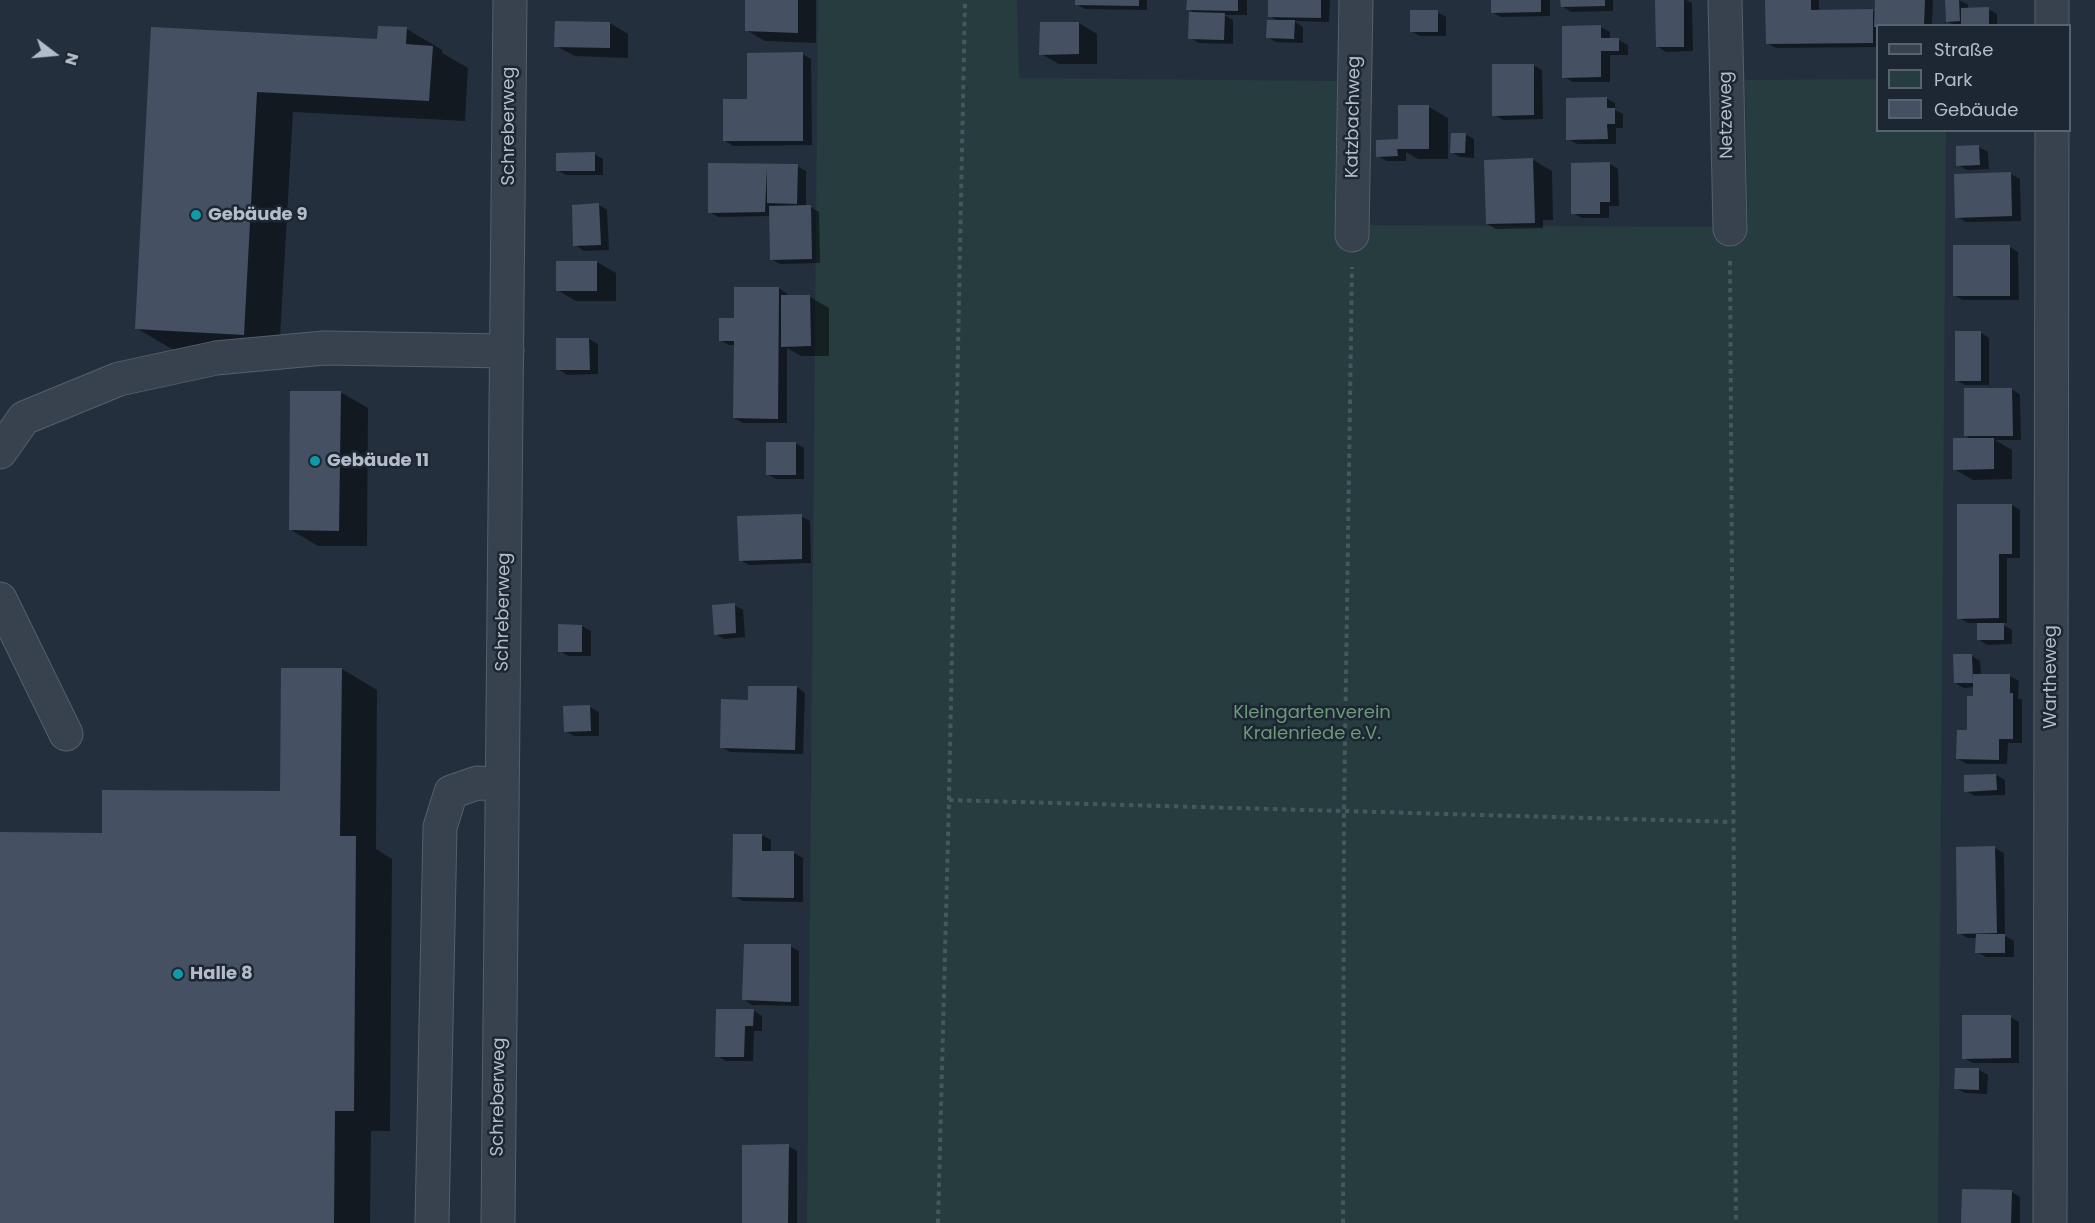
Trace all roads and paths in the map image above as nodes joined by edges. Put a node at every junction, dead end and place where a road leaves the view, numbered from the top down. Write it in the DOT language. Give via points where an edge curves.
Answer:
graph roads {
  1 [pos="510,0"];
  2 [pos="964,0"];
  3 [pos="1356,0"];
  4 [pos="1725,0"];
  5 [pos="2052,0"];
  6 [pos="2052,24"];
  7 [pos="2052,132"];
  8 [pos="1730,229"];
  9 [pos="1352,235"];
  10 [pos="507,351"];
  11 [pos="12,414"];
  12 [pos="0,452"];
  13 [pos="0,599"];
  14 [pos="66,734"];
  15 [pos="502,784"];
  16 [pos="949,800"];
  17 [pos="1344,812"];
  18 [pos="1733,822"];
  19 [pos="432,1223"];
  20 [pos="498,1223"];
  21 [pos="938,1223"];
  22 [pos="1343,1223"];
  23 [pos="1736,1223"];
  24 [pos="2050,1223"];
  1 -- 10 [label="street, Schreberweg"];
  2 -- 16 [label="path"];
  3 -- 9 [label="street, Katzbachweg"];
  4 -- 8 [label="street, Netzeweg"];
  5 -- 6 [label="street"];
  7 -- 24 [label="street, Wartheweg"];
  8 -- 18 [label="path"];
  9 -- 17 [label="path"];
  10 -- 11 [label="street" via="324,348 216,358 119,379"];
  10 -- 15 [label="street, Schreberweg"];
  11 -- 12 [label="street"];
  13 -- 14 [label="street"];
  15 -- 19 [label="street" via="477,783 451,792 440,827"];
  15 -- 20 [label="street, Schreberweg"];
  16 -- 17 [label="path"];
  16 -- 21 [label="path"];
  17 -- 18 [label="path"];
  17 -- 22 [label="path"];
  18 -- 23 [label="path"];
}
